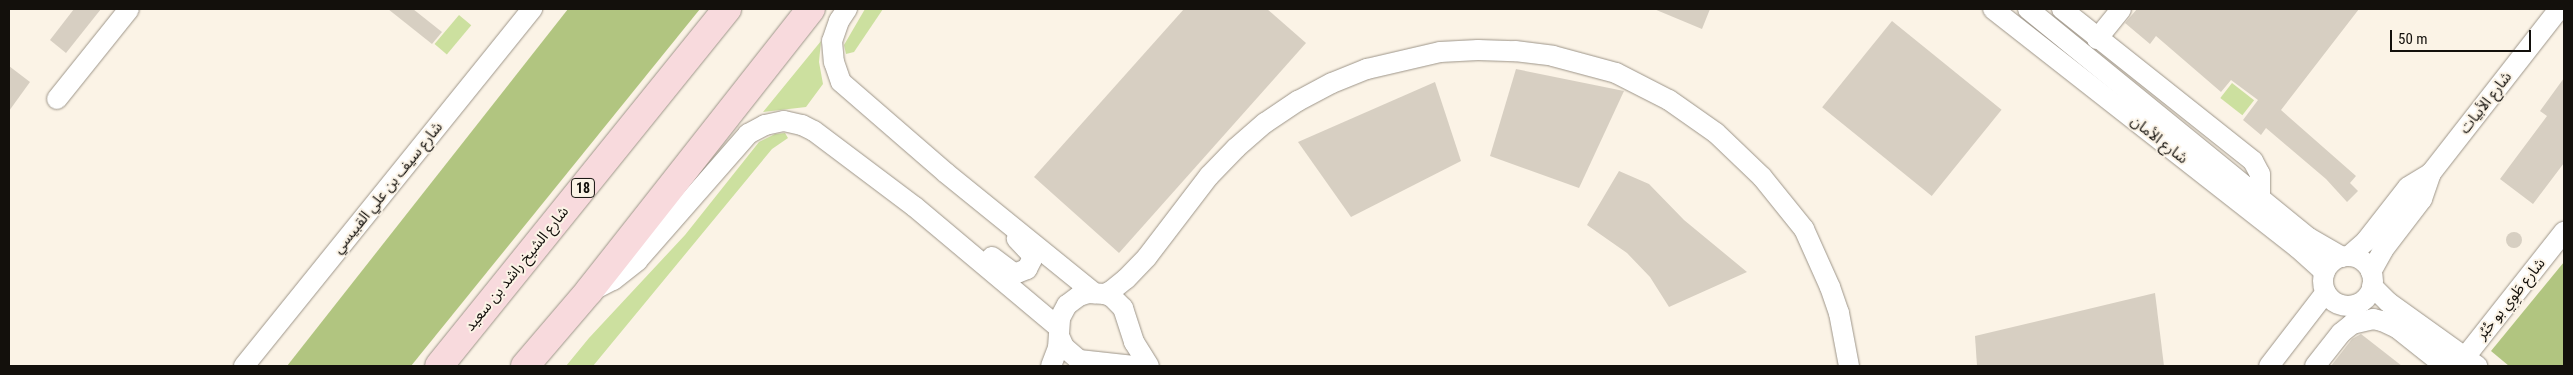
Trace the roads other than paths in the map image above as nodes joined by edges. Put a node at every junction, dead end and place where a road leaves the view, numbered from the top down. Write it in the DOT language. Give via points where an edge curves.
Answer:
graph roads {
  1 [pos="129,9"];
  2 [pos="532,9"];
  3 [pos="727,9"];
  4 [pos="811,9"];
  5 [pos="847,9"];
  6 [pos="1993,9"];
  7 [pos="2028,9"];
  8 [pos="2062,9"];
  9 [pos="2121,9"];
  10 [pos="2559,9"];
  11 [pos="2097,39"];
  12 [pos="57,99"];
  13 [pos="2175,140"];
  14 [pos="2431,173"];
  15 [pos="946,174"];
  16 [pos="2260,199"];
  17 [pos="915,207"];
  18 [pos="2564,232"];
  19 [pos="2345,257"];
  20 [pos="2325,272"];
  21 [pos="2371,279"];
  22 [pos="589,291"];
  23 [pos="2326,292"];
  24 [pos="1099,293"];
  25 [pos="1059,333"];
  26 [pos="2466,363"];
  27 [pos="2275,365"];
  28 [pos="244,366"];
  29 [pos="439,366"];
  30 [pos="525,366"];
  31 [pos="1051,366"];
  32 [pos="1134,366"];
  33 [pos="1149,366"];
  34 [pos="1849,366"];
  35 [pos="2315,366"];
  36 [pos="2445,366"];
  1 -- 12 [label="street"];
  2 -- 28 [label="street, شارع سيف بن علي القبيسي"];
  3 -- 29 [label="main road, شارع الشيخ راشد بن سعيد / 18"];
  4 -- 22 [label="main road"];
  5 -- 15 [label="street" via="832,41 834,62 841,82"];
  6 -- 13 [label="street, شارع الأمان"];
  7 -- 13 [label="street, شارع الأمان"];
  8 -- 11 [label="street"];
  9 -- 11 [label="street"];
  10 -- 14 [label="street, شارع الأبيات"];
  11 -- 16 [label="street" via="2253,161 2260,174"];
  13 -- 16 [label="street, شارع الأمان"];
  13 -- 20 [label="street, شارع الأمان"];
  14 -- 19 [label="street, شارع الأبيات" via="2408,186 2366,241"];
  14 -- 21 [label="street, شارع الأبيات" via="2422,199 2383,250"];
  15 -- 17 [label="street" via="958,194 1029,249 1032,259 1027,269 1012,272 942,220"];
  15 -- 24 [label="street"];
  16 -- 19 [label="street, شارع الأمان" via="2309,238"];
  17 -- 22 [label="street" via="814,131 793,122 765,125 741,141 637,261 613,280"];
  17 -- 25 [label="street"];
  18 -- 26 [label="street, شارع طَوِي بو حُبُر"];
  19 -- 20 [label="street" via="2334,260"];
  19 -- 21 [label="street" via="2362,261"];
  20 -- 23 [label="street"];
  21 -- 23 [label="street" via="2366,298 2354,305 2335,302"];
  21 -- 26 [label="street" via="2388,302"];
  22 -- 30 [label="main road"];
  23 -- 27 [label="street"];
  24 -- 25 [label="street" via="1079,296 1067,305 1060,318"];
  24 -- 33 [label="street" via="1112,297 1123,308 1134,342"];
  24 -- 34 [label="street" via="1116,288 1135,271 1208,176 1236,148 1298,101 1332,83 1390,63 1440,52 1515,51 1552,56 1616,72 1690,114 1740,155 1785,203 1804,229 1833,296"];
  25 -- 31 [label="street"];
  25 -- 32 [label="street" via="1064,347 1079,360"];
  35 -- 36 [label="street" via="2352,324 2373,319 2397,328"];
}
